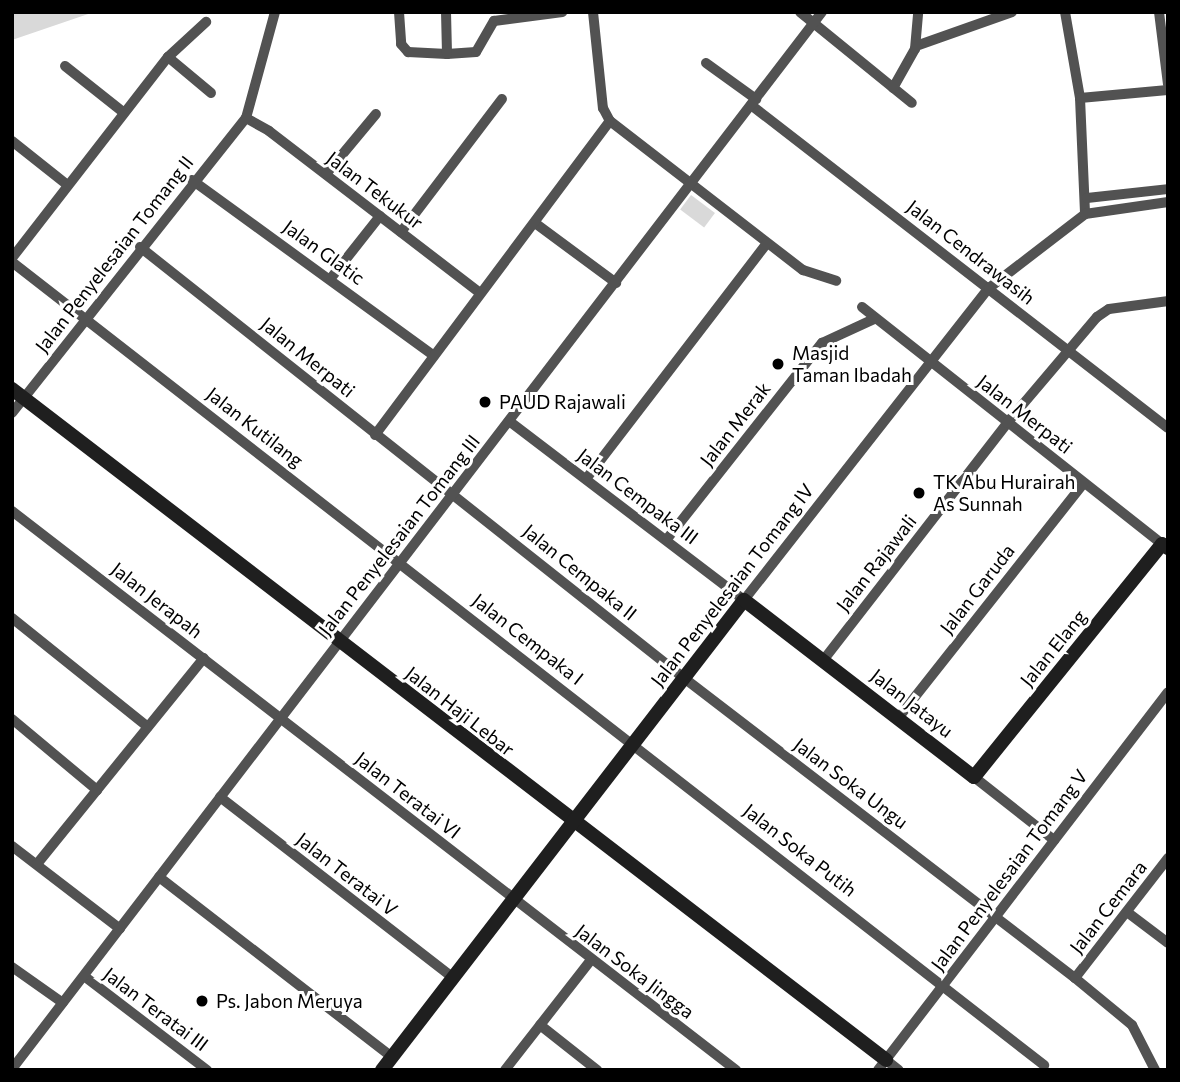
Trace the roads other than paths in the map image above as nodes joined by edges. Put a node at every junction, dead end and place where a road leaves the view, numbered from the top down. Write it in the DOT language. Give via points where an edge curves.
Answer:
graph roads {
  1 [pos="275,12"];
  2 [pos="399,12"];
  3 [pos="446,12"];
  4 [pos="562,12"];
  5 [pos="593,12"];
  6 [pos="800,12"];
  7 [pos="822,12"];
  8 [pos="919,12"];
  9 [pos="1012,12"];
  10 [pos="1065,12"];
  11 [pos="1159,12"];
  12 [pos="206,22"];
  13 [pos="814,23"];
  14 [pos="915,46"];
  15 [pos="447,54"];
  16 [pos="168,57"];
  17 [pos="706,63"];
  18 [pos="65,66"];
  19 [pos="1168,84"];
  20 [pos="893,88"];
  21 [pos="1168,90"];
  22 [pos="211,93"];
  23 [pos="1080,98"];
  24 [pos="502,99"];
  25 [pos="754,102"];
  26 [pos="912,103"];
  27 [pos="123,112"];
  28 [pos="376,114"];
  29 [pos="246,118"];
  30 [pos="610,121"];
  31 [pos="12,141"];
  32 [pos="326,174"];
  33 [pos="192,180"];
  34 [pos="691,182"];
  35 [pos="66,184"];
  36 [pos="1168,189"];
  37 [pos="1087,198"];
  38 [pos="1168,202"];
  39 [pos="1085,214"];
  40 [pos="380,216"];
  41 [pos="535,223"];
  42 [pos="401,232"];
  43 [pos="767,243"];
  44 [pos="140,247"];
  45 [pos="12,260"];
  46 [pos="331,278"];
  47 [pos="836,281"];
  48 [pos="616,283"];
  49 [pos="989,288"];
  50 [pos="480,293"];
  51 [pos="1168,301"];
  52 [pos="862,307"];
  53 [pos="874,319"];
  54 [pos="85,322"];
  55 [pos="1068,351"];
  56 [pos="433,356"];
  57 [pos="928,363"];
  58 [pos="18,393"];
  59 [pos="12,412"];
  60 [pos="509,421"];
  61 [pos="1007,423"];
  62 [pos="1168,428"];
  63 [pos="375,435"];
  64 [pos="586,479"];
  65 [pos="1084,483"];
  66 [pos="454,494"];
  67 [pos="12,511"];
  68 [pos="667,539"];
  69 [pos="1165,546"];
  70 [pos="401,562"];
  71 [pos="744,600"];
  72 [pos="12,618"];
  73 [pos="340,641"];
  74 [pos="204,658"];
  75 [pos="825,659"];
  76 [pos="684,678"];
  77 [pos="1168,692"];
  78 [pos="899,717"];
  79 [pos="281,718"];
  80 [pos="12,719"];
  81 [pos="148,727"];
  82 [pos="634,744"];
  83 [pos="974,777"];
  84 [pos="97,790"];
  85 [pos="220,797"];
  86 [pos="572,823"];
  87 [pos="1054,840"];
  88 [pos="12,845"];
  89 [pos="1168,858"];
  90 [pos="37,864"];
  91 [pos="159,877"];
  92 [pos="513,901"];
  93 [pos="1128,912"];
  94 [pos="996,916"];
  95 [pos="120,929"];
  96 [pos="1168,943"];
  97 [pos="591,960"];
  98 [pos="12,967"];
  99 [pos="83,976"];
  100 [pos="453,978"];
  101 [pos="1075,978"];
  102 [pos="944,984"];
  103 [pos="63,1003"];
  104 [pos="541,1025"];
  105 [pos="392,1057"];
  106 [pos="15,1065"];
  107 [pos="882,1065"];
  108 [pos="1044,1065"];
  109 [pos="29,1070"];
  110 [pos="207,1070"];
  111 [pos="382,1070"];
  112 [pos="505,1070"];
  113 [pos="597,1070"];
  114 [pos="736,1070"];
  115 [pos="899,1070"];
  116 [pos="1155,1070"];
  1 -- 29 [label="street"];
  2 -- 15 [label="street" via="401,44 408,52"];
  3 -- 15 [label="street"];
  4 -- 15 [label="street" via="494,21 476,52"];
  5 -- 30 [label="street" via="603,108"];
  6 -- 13 [label="street"];
  7 -- 13 [label="street, Jalan Penyelesaian Tomang III"];
  8 -- 14 [label="street"];
  9 -- 14 [label="street"];
  10 -- 23 [label="street"];
  11 -- 19 [label="street"];
  12 -- 16 [label="street"];
  13 -- 20 [label="street"];
  13 -- 25 [label="street, Jalan Penyelesaian Tomang III"];
  14 -- 20 [label="street"];
  16 -- 22 [label="street"];
  16 -- 27 [label="street"];
  17 -- 25 [label="street, Jalan Cendrawasih"];
  18 -- 27 [label="street"];
  20 -- 26 [label="street"];
  21 -- 23 [label="street"];
  23 -- 37 [label="street"];
  24 -- 42 [label="street"];
  25 -- 34 [label="street, Jalan Penyelesaian Tomang III"];
  25 -- 49 [label="street, Jalan Cendrawasih"];
  27 -- 35 [label="street"];
  28 -- 32 [label="street"];
  29 -- 32 [label="street, Jalan Tekukur"];
  29 -- 33 [label="street, Jalan Penyelesaian Tomang II"];
  30 -- 34 [label="street"];
  30 -- 41 [label="street"];
  31 -- 35 [label="street"];
  32 -- 40 [label="street, Jalan Tekukur"];
  33 -- 44 [label="street, Jalan Penyelesaian Tomang II"];
  33 -- 46 [label="street, Jalan Glatic"];
  34 -- 43 [label="street"];
  34 -- 48 [label="street, Jalan Penyelesaian Tomang III"];
  35 -- 45 [label="street"];
  36 -- 37 [label="street"];
  37 -- 39 [label="street"];
  38 -- 39 [label="street, Jalan Penyelesaian Tomang IV"];
  39 -- 49 [label="street, Jalan Penyelesaian Tomang IV"];
  40 -- 42 [label="street, Jalan Tekukur"];
  40 -- 46 [label="street"];
  41 -- 48 [label="street"];
  41 -- 50 [label="street"];
  42 -- 50 [label="street, Jalan Tekukur"];
  43 -- 47 [label="street" via="803,270"];
  43 -- 64 [label="street"];
  44 -- 54 [label="street, Jalan Penyelesaian Tomang II"];
  44 -- 63 [label="street, Jalan Merpati"];
  45 -- 54 [label="street, Jalan Kutilang"];
  46 -- 56 [label="street, Jalan Glatic"];
  48 -- 60 [label="street, Jalan Penyelesaian Tomang III"];
  49 -- 55 [label="street, Jalan Cendrawasih"];
  49 -- 57 [label="street, Jalan Penyelesaian Tomang IV"];
  50 -- 56 [label="street"];
  51 -- 55 [label="street, Jalan Rajawali" via="1103,311"];
  52 -- 53 [label="street, Jalan Merpati"];
  53 -- 57 [label="street, Jalan Merpati"];
  53 -- 68 [label="street, Jalan Merak" via="821,343"];
  54 -- 58 [label="street, Jalan Penyelesaian Tomang II"];
  54 -- 70 [label="street, Jalan Kutilang"];
  55 -- 61 [label="street, Jalan Rajawali"];
  55 -- 62 [label="street, Jalan Cendrawasih"];
  56 -- 63 [label="street"];
  57 -- 61 [label="street, Jalan Merpati"];
  57 -- 71 [label="street, Jalan Penyelesaian Tomang IV"];
  58 -- 59 [label="street, Jalan Penyelesaian Tomang II"];
  58 -- 73 [label="street, Jalan Haji Lebar"];
  60 -- 64 [label="street, Jalan Cempaka III"];
  60 -- 66 [label="street, Jalan Penyelesaian Tomang III"];
  61 -- 65 [label="street, Jalan Merpati"];
  61 -- 75 [label="street, Jalan Rajawali"];
  63 -- 66 [label="street, Jalan Merpati"];
  64 -- 68 [label="street, Jalan Cempaka III"];
  65 -- 69 [label="street, Jalan Merpati"];
  65 -- 78 [label="street, Jalan Garuda"];
  66 -- 70 [label="street, Jalan Penyelesaian Tomang III"];
  66 -- 76 [label="street, Jalan Cempaka II"];
  67 -- 74 [label="street, Jalan Jerapah"];
  68 -- 71 [label="street, Jalan Cempaka III"];
  69 -- 83 [label="street, Jalan Elang"];
  70 -- 73 [label="street, Jalan Penyelesaian Tomang III"];
  70 -- 82 [label="street, Jalan Cempaka I"];
  71 -- 75 [label="street, Jalan Jatayu"];
  71 -- 76 [label="street, Jalan Penyelesaian Tomang IV"];
  72 -- 81 [label="street"];
  73 -- 79 [label="street, Jalan Penyelesaian Tomang III"];
  73 -- 86 [label="street, Jalan Haji Lebar"];
  74 -- 79 [label="street, Jalan Jerapah"];
  74 -- 81 [label="street"];
  75 -- 78 [label="street, Jalan Jatayu"];
  76 -- 82 [label="street, Jalan Penyelesaian Tomang IV"];
  76 -- 94 [label="street, Jalan Soka Ungu"];
  77 -- 87 [label="street, Jalan Penyelesaian Tomang V"];
  78 -- 83 [label="street, Jalan Jatayu"];
  79 -- 85 [label="street, Jalan Penyelesaian Tomang III"];
  79 -- 92 [label="street, Jalan Teratai VI"];
  80 -- 84 [label="street"];
  81 -- 84 [label="street"];
  82 -- 86 [label="street, Jalan Penyelesaian Tomang IV"];
  82 -- 102 [label="street, Jalan Soka Putih"];
  83 -- 87 [label="street, Jalan Jatayu"];
  84 -- 90 [label="street"];
  85 -- 91 [label="street, Jalan Penyelesaian Tomang III"];
  85 -- 100 [label="street, Jalan Teratai V"];
  86 -- 92 [label="street, Jalan Penyelesaian Tomang IV"];
  86 -- 107 [label="street, Jalan Haji Lebar"];
  87 -- 94 [label="street, Jalan Penyelesaian Tomang V"];
  88 -- 90 [label="street"];
  89 -- 93 [label="street, Jalan Cemara"];
  90 -- 95 [label="street"];
  91 -- 95 [label="street, Jalan Penyelesaian Tomang III"];
  91 -- 105 [label="street"];
  92 -- 97 [label="street, Jalan Soka Jingga"];
  92 -- 100 [label="street, Jalan Penyelesaian Tomang IV"];
  93 -- 96 [label="street"];
  93 -- 101 [label="street, Jalan Cemara"];
  94 -- 101 [label="street, Jalan Soka Ungu"];
  94 -- 102 [label="street, Jalan Penyelesaian Tomang V"];
  95 -- 99 [label="street, Jalan Penyelesaian Tomang III"];
  97 -- 104 [label="street"];
  97 -- 114 [label="street, Jalan Soka Jingga"];
  98 -- 103 [label="street"];
  99 -- 103 [label="street, Jalan Penyelesaian Tomang III"];
  99 -- 110 [label="street, Jalan Teratai III"];
  100 -- 105 [label="street, Jalan Penyelesaian Tomang IV"];
  101 -- 116 [label="street, Jalan Soka Ungu" via="1132,1025"];
  102 -- 107 [label="street, Jalan Penyelesaian Tomang V"];
  102 -- 108 [label="street, Jalan Soka Putih"];
  103 -- 106 [label="street, Jalan Penyelesaian Tomang III"];
  104 -- 112 [label="street"];
  104 -- 113 [label="street"];
  105 -- 111 [label="street, Jalan Penyelesaian Tomang IV"];
  106 -- 109 [label="street"];
  107 -- 115 [label="street"];
}
